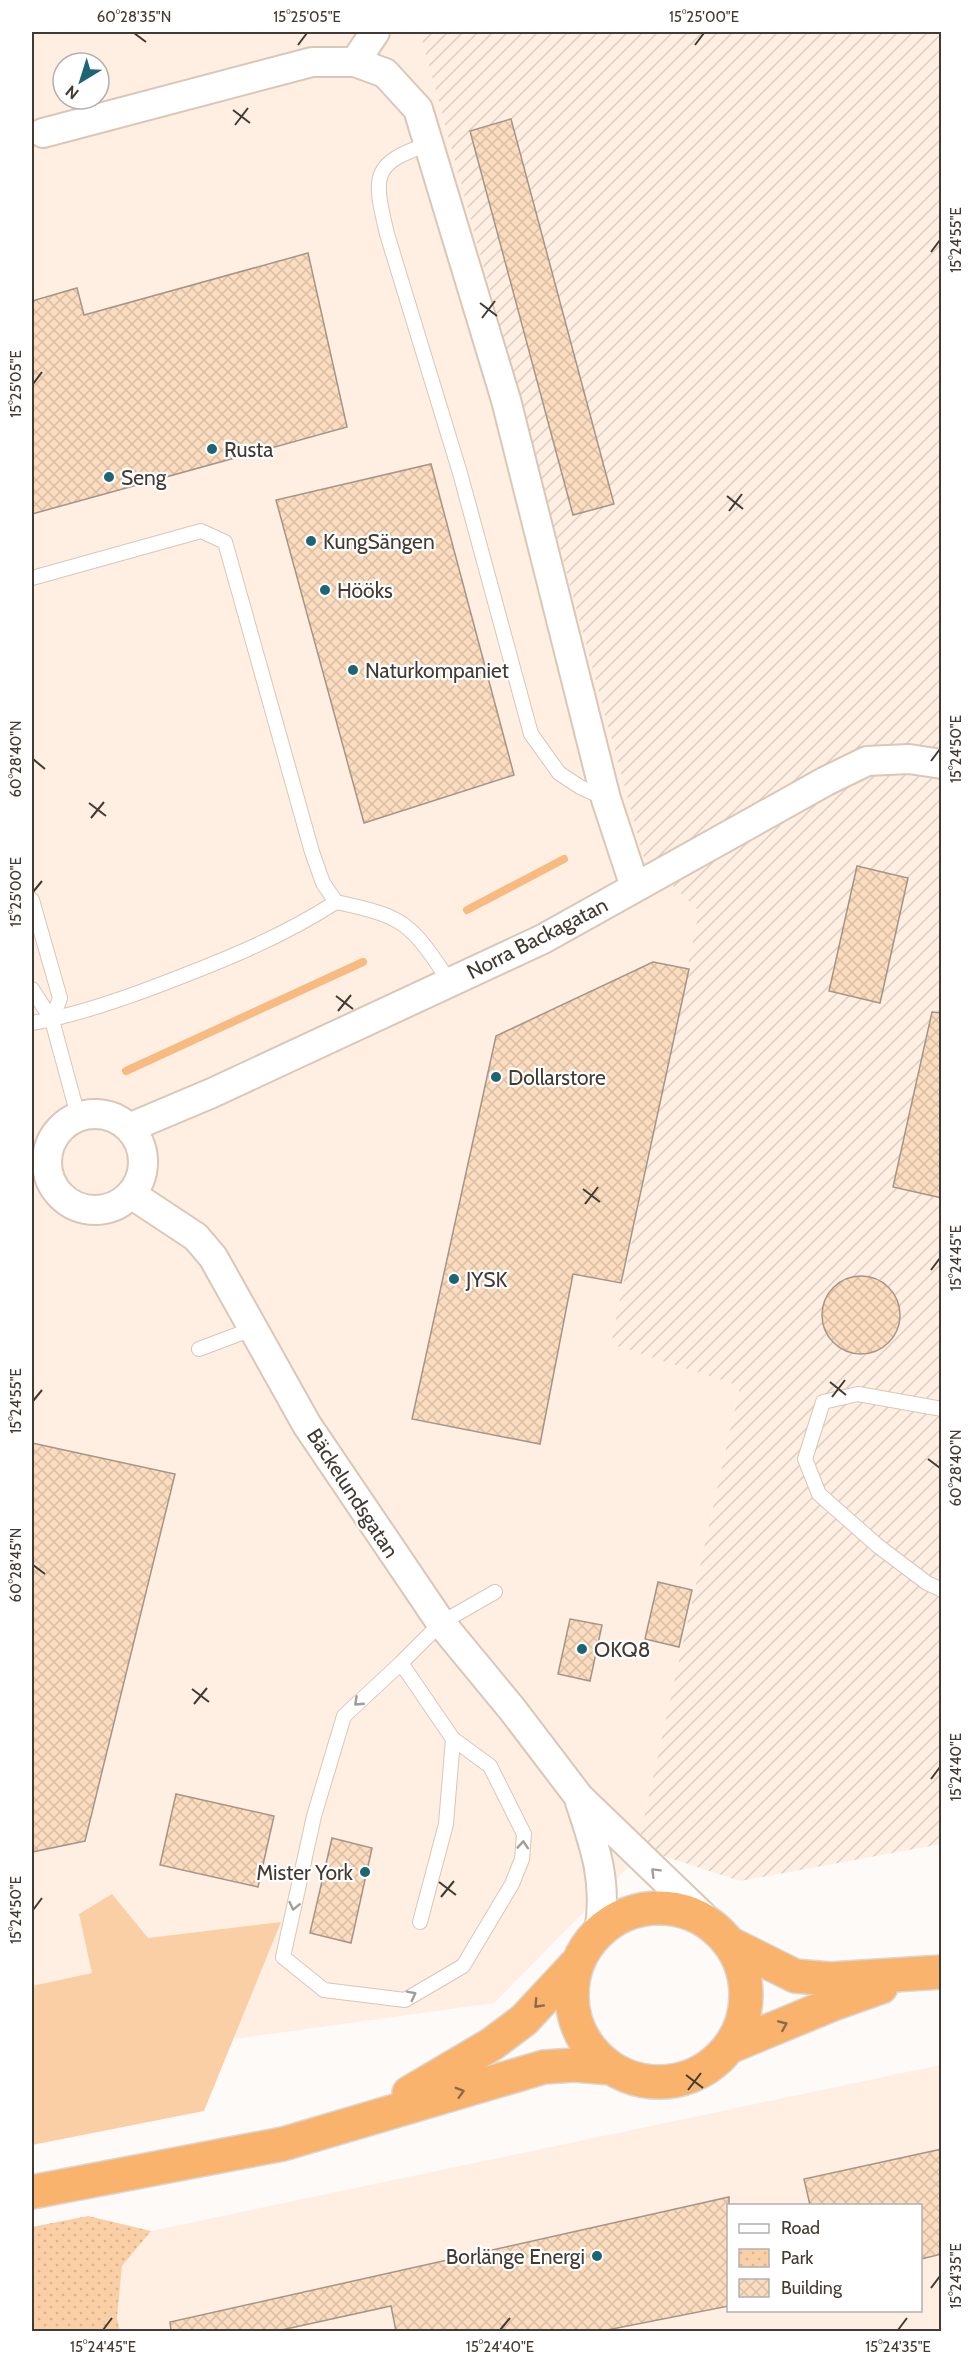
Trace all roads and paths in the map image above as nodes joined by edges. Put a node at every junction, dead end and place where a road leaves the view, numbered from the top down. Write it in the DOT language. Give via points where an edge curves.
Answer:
graph roads {
  1 [pos="375,32"];
  2 [pos="355,62"];
  3 [pos="37,135"];
  4 [pos="430,144"];
  5 [pos="32,578"];
  6 [pos="942,764"];
  7 [pos="606,799"];
  8 [pos="636,887"];
  9 [pos="32,900"];
  10 [pos="336,902"];
  11 [pos="450,982"];
  12 [pos="32,989"];
  13 [pos="52,1020"];
  14 [pos="32,1023"];
  15 [pos="78,1116"];
  16 [pos="129,1128"];
  17 [pos="41,1184"];
  18 [pos="131,1194"];
  19 [pos="255,1328"];
  20 [pos="199,1350"];
  21 [pos="942,1408"];
  22 [pos="942,1590"];
  23 [pos="495,1592"];
  24 [pos="441,1623"];
  25 [pos="401,1663"];
  26 [pos="453,1739"];
  27 [pos="579,1797"];
  28 [pos="420,1922"];
  29 [pos="599,1931"];
  30 [pos="721,1935"];
  31 [pos="578,1962"];
  32 [pos="930,1972"];
  33 [pos="729,2047"];
  34 [pos="611,2068"];
  35 [pos="363,2120"];
  36 [pos="32,2192"];
  1 -- 2 [label="street"];
  2 -- 3 [label="street" via="312,62"];
  2 -- 4 [label="street" via="385,73 405,94 418,109"];
  4 -- 7 [label="street" via="506,400"];
  4 -- 7 [label="lane" via="386,164 379,177 387,234 460,473 531,734 559,773"];
  5 -- 10 [label="lane" via="201,531 225,542 312,852 323,883"];
  6 -- 8 [label="street, Norra Backagatan" via="909,759 867,761"];
  7 -- 8 [label="street"];
  8 -- 11 [label="street, Norra Backagatan" via="543,939"];
  9 -- 13 [label="lane" via="60,998"];
  10 -- 11 [label="lane" via="382,912 405,923"];
  10 -- 13 [label="lane" via="260,944 206,968"];
  11 -- 16 [label="street, Norra Backagatan"];
  12 -- 13 [label="lane"];
  13 -- 14 [label="lane"];
  13 -- 15 [label="lane"];
  15 -- 16 [label="street" via="105,1115"];
  15 -- 17 [label="street" via="54,1135"];
  16 -- 18 [label="street" via="142,1154 141,1175"];
  17 -- 18 [label="street" via="87,1210 103,1210"];
  18 -- 19 [label="street, Bäckelundsgatan" via="196,1237 213,1257"];
  19 -- 20 [label="lane"];
  19 -- 24 [label="street, Bäckelundsgatan" via="307,1425"];
  21 -- 22 [label="lane" via="858,1394 823,1402 805,1459 819,1494 878,1546"];
  23 -- 24 [label="lane"];
  24 -- 25 [label="lane"];
  24 -- 27 [label="street, Bäckelundsgatan"];
  25 -- 26 [label="lane"];
  25 -- 26 [label="lane, one-way" via="344,1716 314,1816 283,1957 324,1990 405,2000 462,1966 512,1884 522,1859 524,1834 490,1766"];
  26 -- 28 [label="lane" via="446,1824"];
  27 -- 29 [label="street, Bäckelundsgatan" via="599,1858 603,1884"];
  30 -- 27 [label="street, Bäckelundsgatan, one-way"];
  29 -- 30 [label="highway" via="620,1917 660,1908 692,1914"];
  29 -- 31 [label="highway"];
  30 -- 32 [label="highway" via="795,1976 830,1979"];
  30 -- 33 [label="highway" via="739,1959 747,1995 739,2031"];
  31 -- 34 [label="highway" via="573,1981 575,2021 595,2055"];
  31 -- 35 [label="highway, one-way" via="524,2020 492,2044"];
  33 -- 32 [label="highway, one-way" via="833,2004"];
  33 -- 34 [label="highway" via="705,2070 674,2081 641,2081"];
  35 -- 34 [label="highway, one-way" via="544,2067"];
  35 -- 36 [label="highway" via="284,2144"];
}
